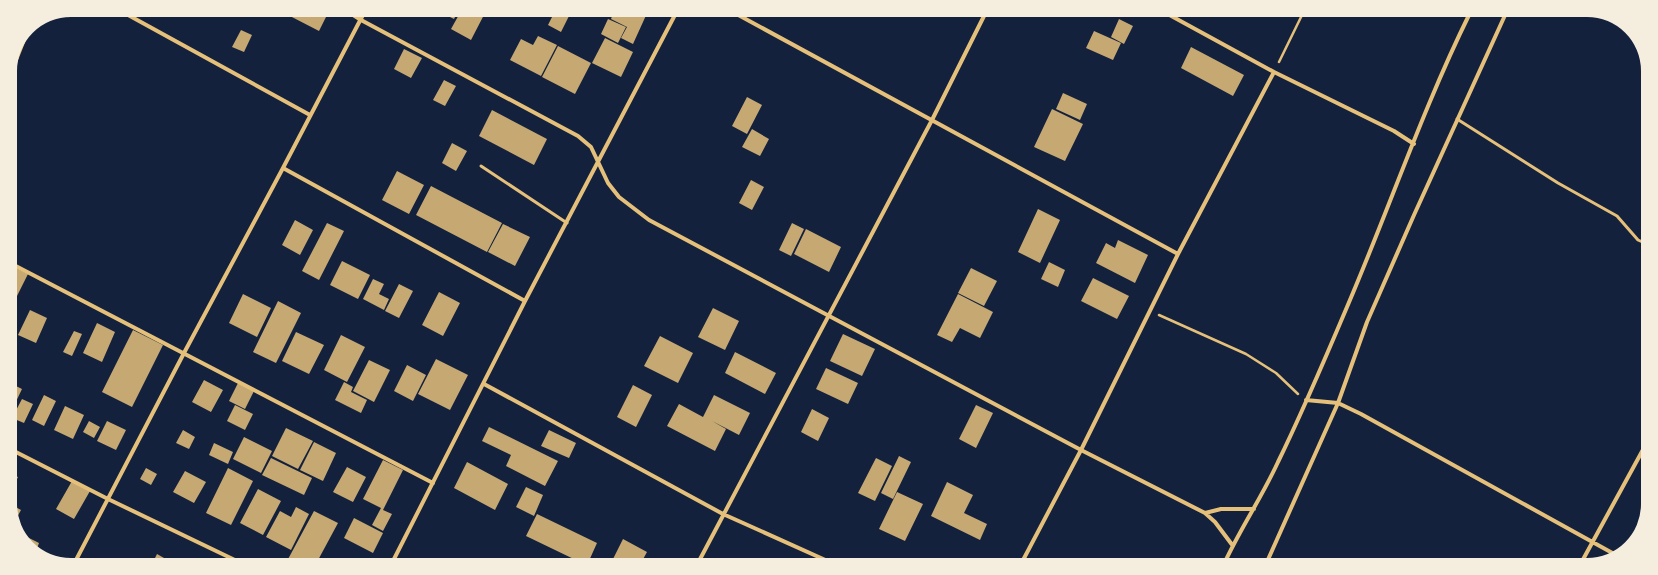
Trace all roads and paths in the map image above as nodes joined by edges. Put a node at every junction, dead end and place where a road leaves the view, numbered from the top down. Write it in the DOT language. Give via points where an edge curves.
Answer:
graph roads {
  1 [pos="132,17"];
  2 [pos="356,17"];
  3 [pos="362,17"];
  4 [pos="674,17"];
  5 [pos="742,17"];
  6 [pos="984,17"];
  7 [pos="1173,17"];
  8 [pos="1301,17"];
  9 [pos="1468,17"];
  10 [pos="1504,17"];
  11 [pos="360,20"];
  12 [pos="1274,72"];
  13 [pos="310,115"];
  14 [pos="1457,119"];
  15 [pos="932,120"];
  16 [pos="1414,144"];
  17 [pos="599,162"];
  18 [pos="481,166"];
  19 [pos="283,168"];
  20 [pos="567,223"];
  21 [pos="1641,241"];
  22 [pos="1178,254"];
  23 [pos="17,267"];
  24 [pos="525,301"];
  25 [pos="1149,311"];
  26 [pos="828,315"];
  27 [pos="184,353"];
  28 [pos="484,384"];
  29 [pos="1306,400"];
  30 [pos="1338,403"];
  31 [pos="1081,450"];
  32 [pos="1641,453"];
  33 [pos="17,454"];
  34 [pos="433,483"];
  35 [pos="108,499"];
  36 [pos="1254,509"];
  37 [pos="1205,513"];
  38 [pos="723,514"];
  39 [pos="1592,543"];
  40 [pos="1233,546"];
  41 [pos="1611,552"];
  42 [pos="78,558"];
  43 [pos="231,558"];
  44 [pos="395,558"];
  45 [pos="701,558"];
  46 [pos="821,558"];
  47 [pos="1024,558"];
  48 [pos="1227,558"];
  49 [pos="1269,558"];
  50 [pos="1584,558"];
  1 -- 13 [label="street"];
  2 -- 11 [label="street"];
  3 -- 11 [label="street"];
  4 -- 17 [label="street"];
  5 -- 15 [label="street"];
  6 -- 15 [label="street"];
  7 -- 12 [label="street"];
  8 -- 12 [label="path"];
  9 -- 16 [label="street"];
  10 -- 14 [label="street"];
  11 -- 13 [label="street"];
  11 -- 17 [label="street" via="578,136 591,147"];
  12 -- 16 [label="street" via="1394,131"];
  12 -- 22 [label="street"];
  13 -- 19 [label="street"];
  14 -- 21 [label="lane" via="1558,183 1617,216"];
  14 -- 30 [label="street" via="1367,322"];
  15 -- 22 [label="street"];
  15 -- 26 [label="street"];
  16 -- 29 [label="street"];
  17 -- 20 [label="street"];
  17 -- 26 [label="street" via="608,183 619,197 649,220"];
  18 -- 20 [label="lane"];
  19 -- 24 [label="street"];
  19 -- 27 [label="street"];
  20 -- 24 [label="street"];
  22 -- 25 [label="street"];
  23 -- 27 [label="street"];
  24 -- 28 [label="street"];
  25 -- 29 [label="path" via="1246,354 1276,373"];
  25 -- 31 [label="street"];
  26 -- 31 [label="street"];
  26 -- 38 [label="street"];
  27 -- 34 [label="street"];
  27 -- 35 [label="street"];
  28 -- 34 [label="street"];
  28 -- 38 [label="street"];
  29 -- 30 [label="street"];
  29 -- 36 [label="street"];
  30 -- 39 [label="street"];
  30 -- 49 [label="street"];
  31 -- 37 [label="street"];
  31 -- 47 [label="street"];
  32 -- 39 [label="street"];
  33 -- 35 [label="street"];
  34 -- 44 [label="street"];
  35 -- 42 [label="street"];
  35 -- 43 [label="street"];
  36 -- 37 [label="street" via="1221,509"];
  36 -- 40 [label="street"];
  37 -- 40 [label="street"];
  38 -- 45 [label="street"];
  38 -- 46 [label="street"];
  39 -- 41 [label="street"];
  39 -- 50 [label="street"];
  40 -- 48 [label="street"];
}
